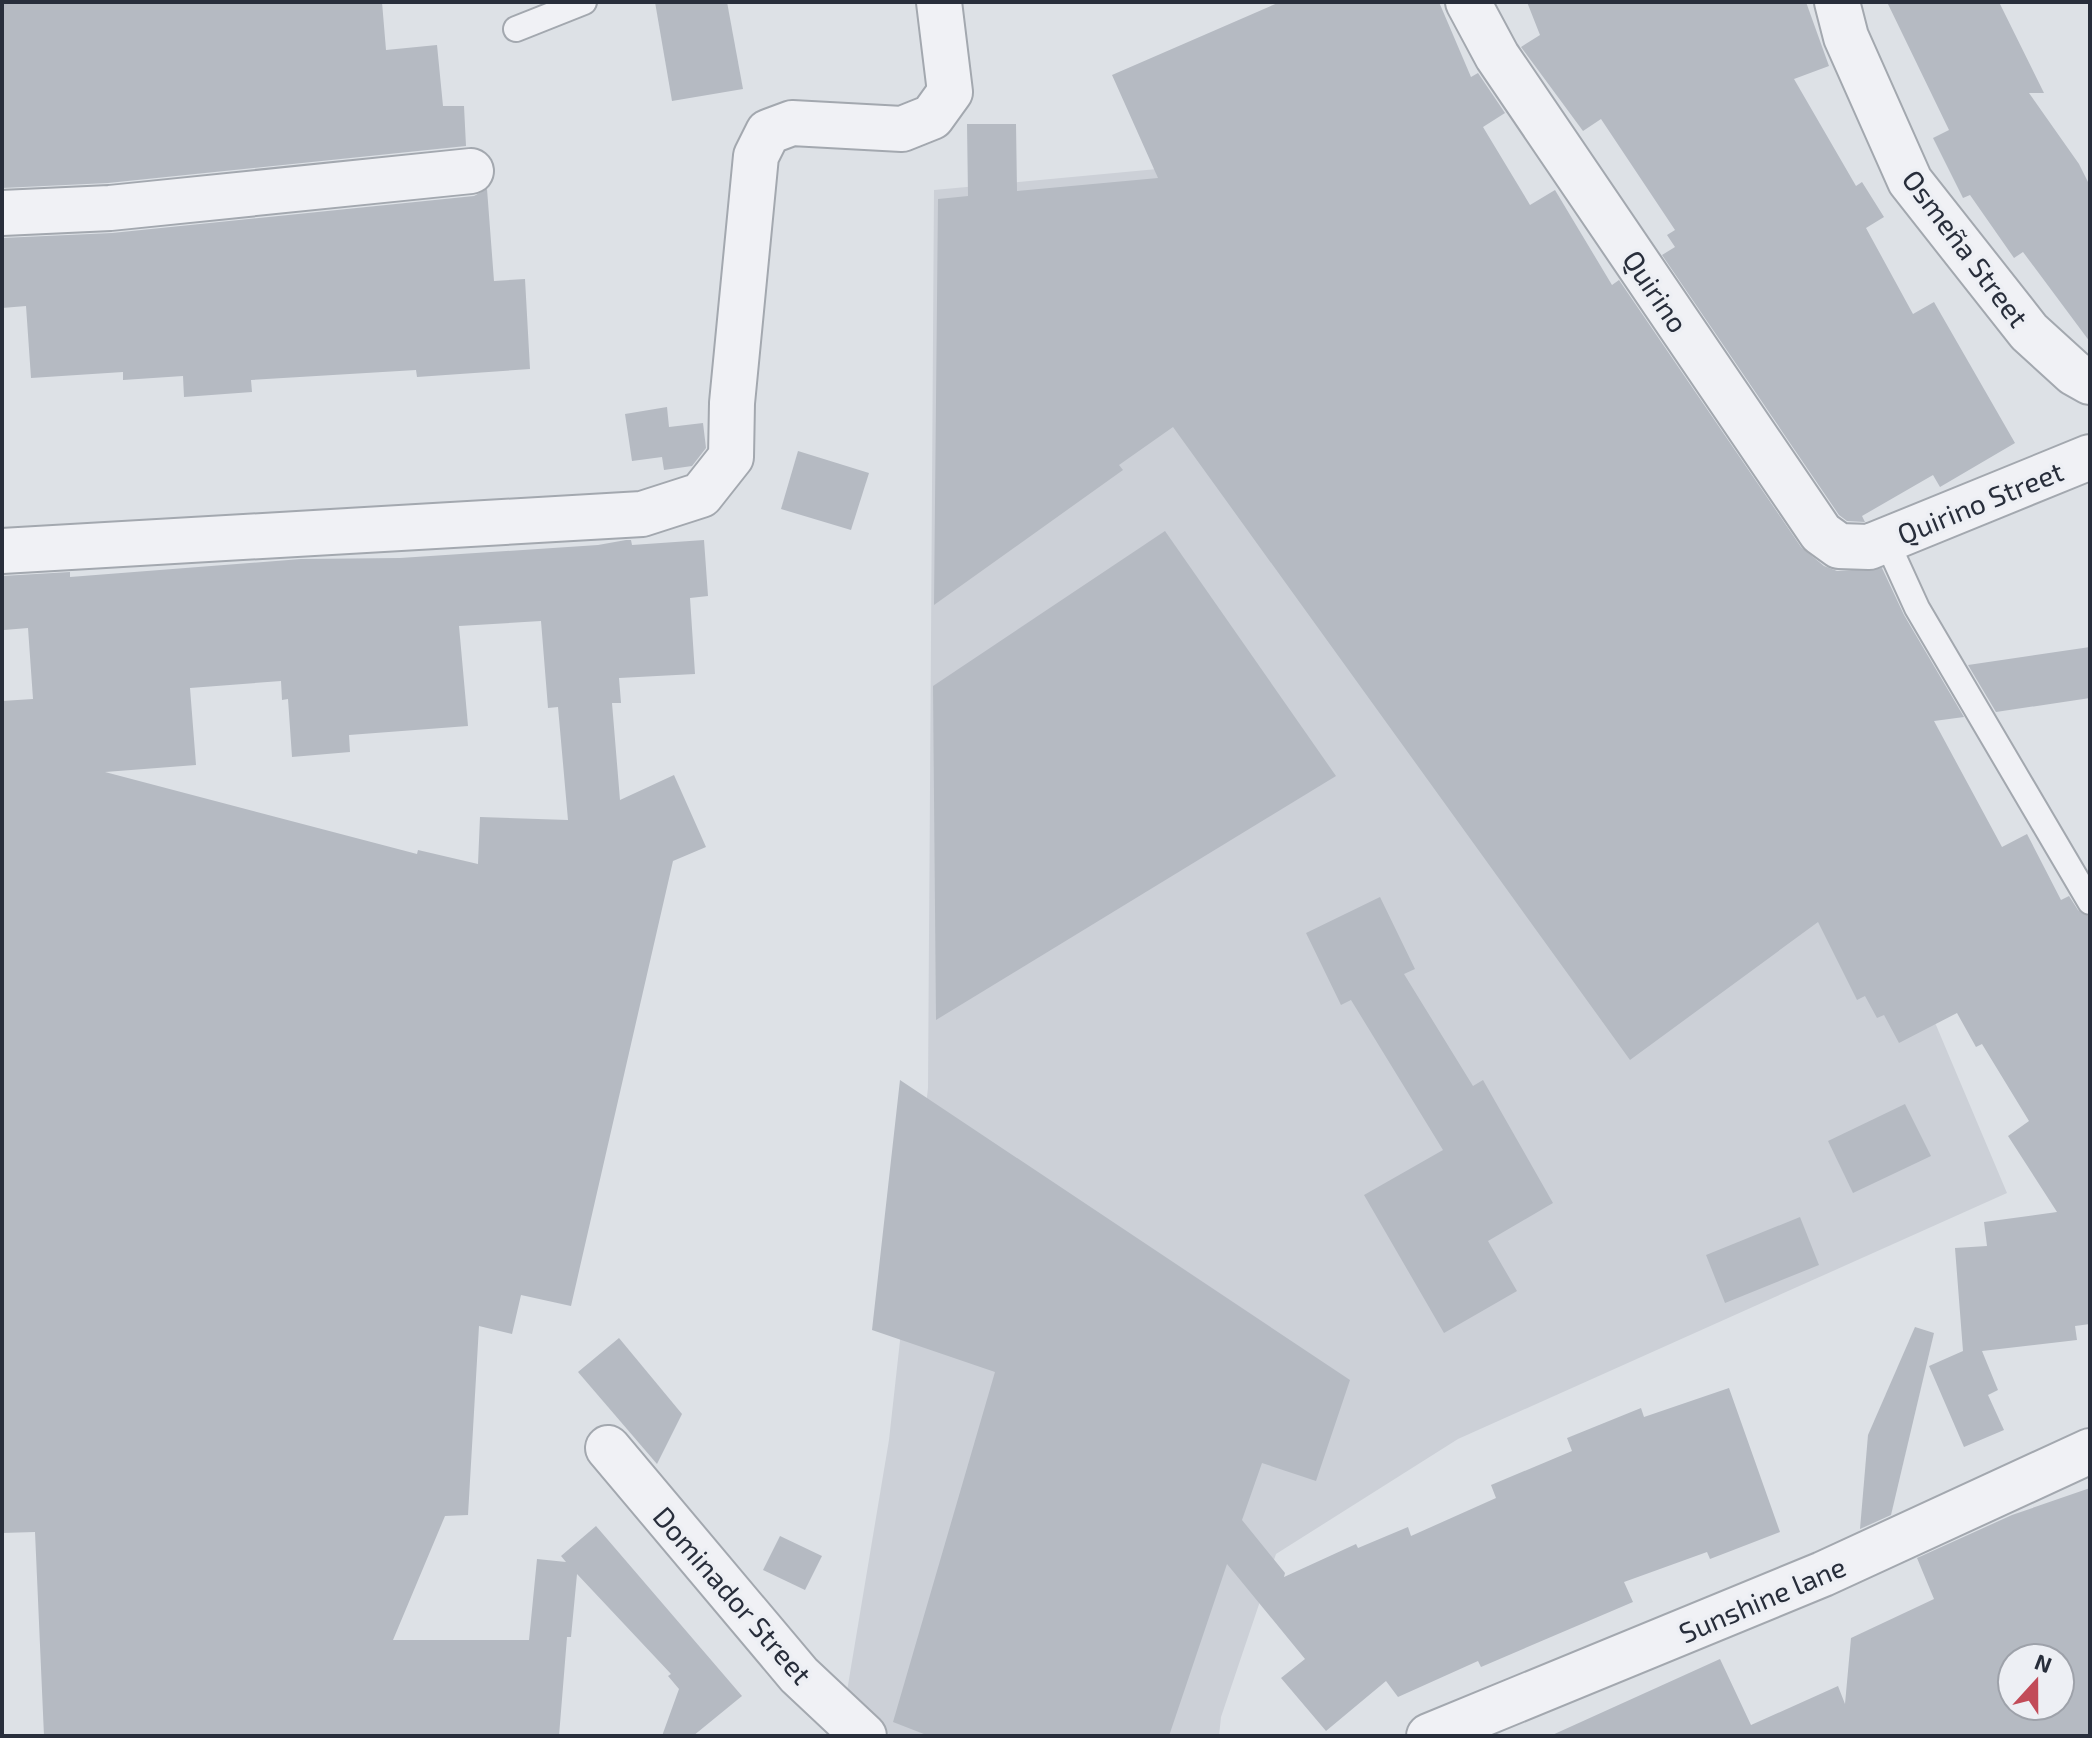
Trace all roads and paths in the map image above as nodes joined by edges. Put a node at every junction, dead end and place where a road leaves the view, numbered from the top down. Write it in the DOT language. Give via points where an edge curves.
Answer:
graph roads {
  1 [pos="584,2"];
  2 [pos="939,2"];
  3 [pos="1468,2"];
  4 [pos="1837,2"];
  5 [pos="516,29"];
  6 [pos="471,171"];
  7 [pos="2,213"];
  8 [pos="2090,382"];
  9 [pos="2090,457"];
  10 [pos="1878,543"];
  11 [pos="2,551"];
  12 [pos="2090,902"];
  13 [pos="608,1448"];
  14 [pos="2090,1451"];
  15 [pos="864,1736"];
  16 [pos="1429,1736"];
  1 -- 5 [label="lane"];
  2 -- 11 [label="street" via="950,92 932,117 902,129 792,123 768,132 756,156 731,457 701,495 642,514"];
  3 -- 10 [label="street, Quirino" via="1497,56 1821,533 1839,546"];
  4 -- 8 [label="street, Osmeña Street" via="1846,37 1910,181 2029,332"];
  6 -- 7 [label="street" via="110,208"];
  9 -- 10 [label="street, Quirino Street"];
  10 -- 12 [label="lane"];
  13 -- 15 [label="street, Dominador Street" via="799,1675"];
  14 -- 16 [label="street, Sunshine lane" via="1823,1574"];
}
